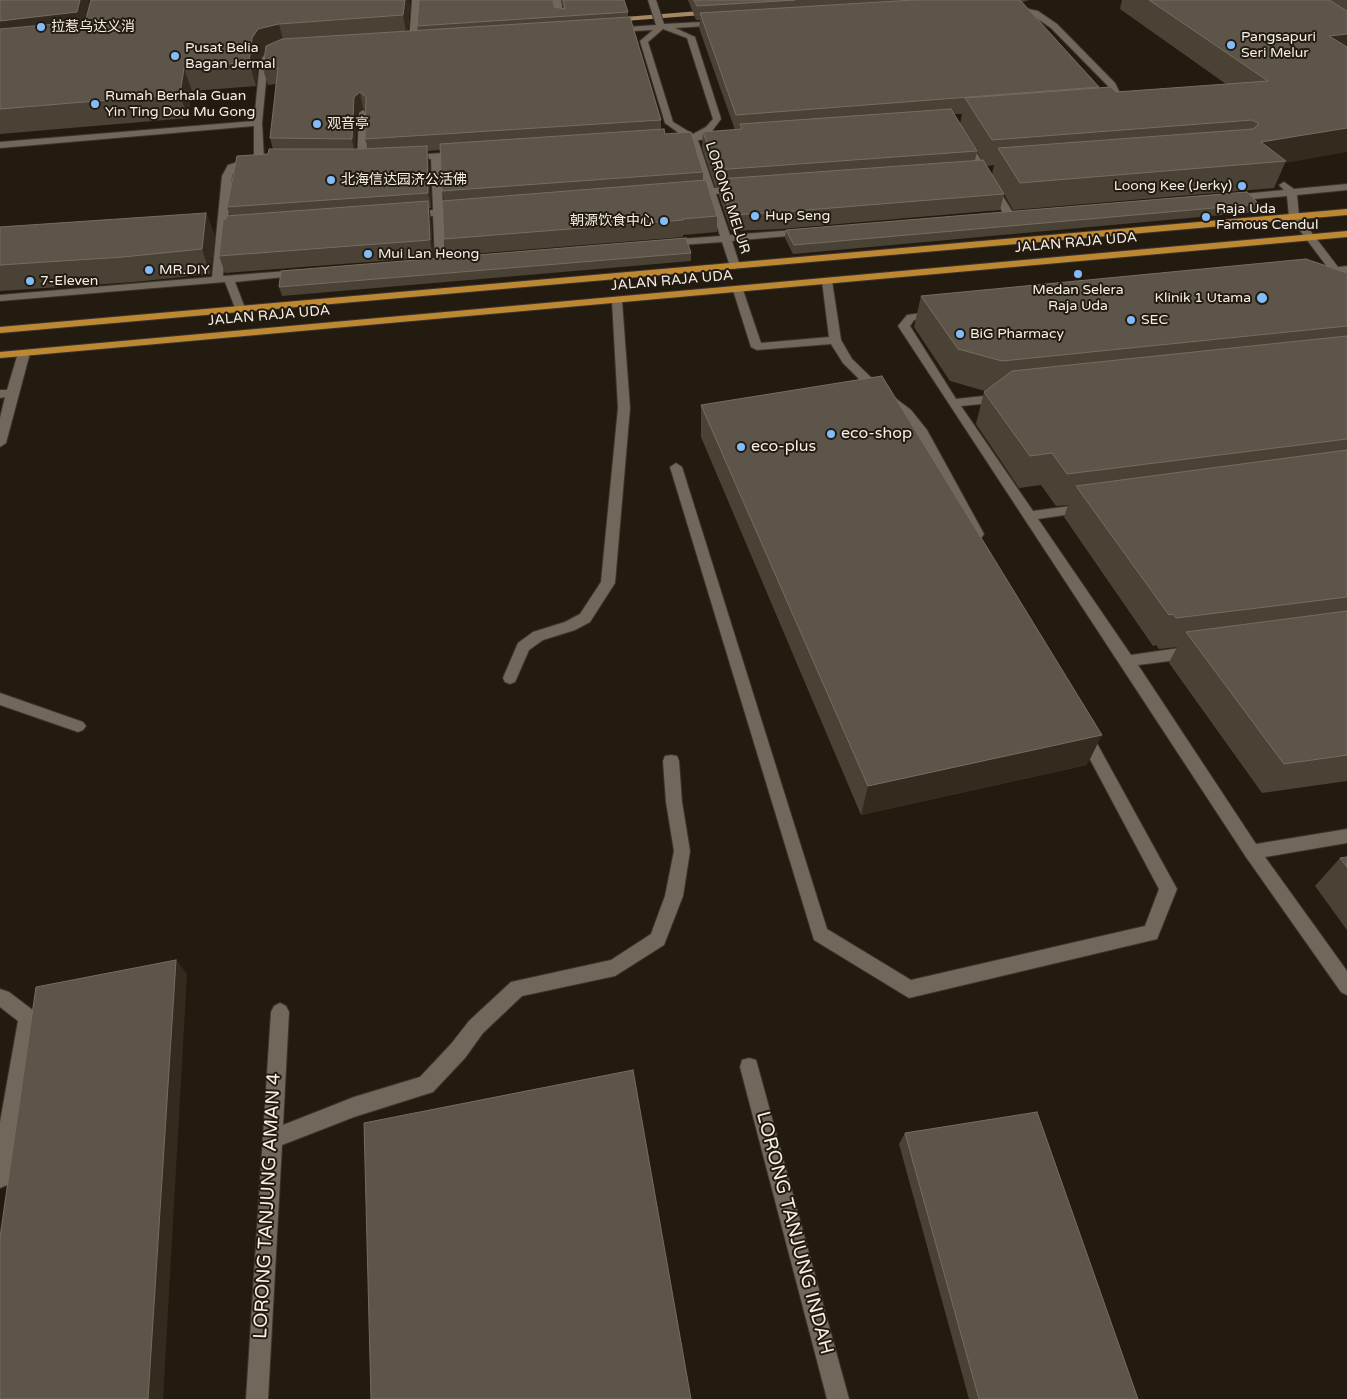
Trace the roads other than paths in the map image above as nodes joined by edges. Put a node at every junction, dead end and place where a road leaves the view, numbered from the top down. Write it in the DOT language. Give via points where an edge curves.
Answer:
graph roads {
  1 [pos="416,0"];
  2 [pos="557,0"];
  3 [pos="652,0"];
  4 [pos="1006,5"];
  5 [pos="561,18"];
  6 [pos="659,20"];
  7 [pos="730,22"];
  8 [pos="601,30"];
  9 [pos="423,41"];
  10 [pos="404,42"];
  11 [pos="414,42"];
  12 [pos="295,50"];
  13 [pos="1102,108"];
  14 [pos="363,113"];
  15 [pos="258,123"];
  16 [pos="960,134"];
  17 [pos="733,135"];
  18 [pos="693,138"];
  19 [pos="663,140"];
  20 [pos="0,145"];
  21 [pos="476,154"];
  22 [pos="436,157"];
  23 [pos="399,158"];
  24 [pos="362,159"];
  25 [pos="1283,184"];
  26 [pos="1347,187"];
  27 [pos="751,188"];
  28 [pos="712,191"];
  29 [pos="1292,192"];
  30 [pos="682,194"];
  31 [pos="1224,198"];
  32 [pos="477,210"];
  33 [pos="1347,212"];
  34 [pos="438,213"];
  35 [pos="398,216"];
  36 [pos="1010,216"];
  37 [pos="1294,216"];
  38 [pos="815,232"];
  39 [pos="1347,234"];
  40 [pos="1311,236"];
  41 [pos="727,238"];
  42 [pos="658,244"];
  43 [pos="440,262"];
  44 [pos="735,266"];
  45 [pos="1347,269"];
  46 [pos="1334,270"];
  47 [pos="315,272"];
  48 [pos="1304,274"];
  49 [pos="229,279"];
  50 [pos="217,280"];
  51 [pos="827,281"];
  52 [pos="1347,285"];
  53 [pos="738,290"];
  54 [pos="0,298"];
  55 [pos="617,301"];
  56 [pos="240,308"];
  57 [pos="950,313"];
  58 [pos="0,330"];
  59 [pos="835,340"];
  60 [pos="24,353"];
  61 [pos="0,355"];
  62 [pos="6,393"];
  63 [pos="1012,397"];
  64 [pos="953,403"];
  65 [pos="0,443"];
  66 [pos="676,467"];
  67 [pos="1097,507"];
  68 [pos="1030,516"];
  69 [pos="984,547"];
  70 [pos="1204,650"];
  71 [pos="1127,661"];
  72 [pos="510,678"];
  73 [pos="0,699"];
  74 [pos="1078,722"];
  75 [pos="78,726"];
  76 [pos="671,761"];
  77 [pos="1347,836"];
  78 [pos="1252,852"];
  79 [pos="1347,986"];
  80 [pos="0,998"];
  81 [pos="280,1012"];
  82 [pos="749,1067"];
  83 [pos="272,1139"];
  84 [pos="0,1178"];
  85 [pos="257,1399"];
  86 [pos="838,1399"];
  1 -- 11 [label="street"];
  2 -- 5 [label="street"];
  3 -- 6 [label="street"];
  4 -- 13 [label="street" via="1046,19 1112,85 1117,103"];
  6 -- 7 [label="street"];
  6 -- 8 [label="street"];
  6 -- 18 [label="street, LORONG MELUR" via="644,41 669,123"];
  6 -- 18 [label="street, LORONG MELUR" via="691,37 717,119 709,129"];
  9 -- 11 [label="street"];
  10 -- 11 [label="street"];
  12 -- 15 [label="street" via="268,56 264,61"];
  14 -- 24 [label="street"];
  15 -- 20 [label="street"];
  15 -- 50 [label="street" via="263,159 231,167 226,176"];
  16 -- 36 [label="street"];
  17 -- 18 [label="street"];
  18 -- 19 [label="street"];
  18 -- 28 [label="street, LORONG MELUR"];
  21 -- 22 [label="street"];
  22 -- 23 [label="street"];
  22 -- 34 [label="street"];
  25 -- 29 [label="street"];
  26 -- 29 [label="street"];
  27 -- 28 [label="street"];
  28 -- 30 [label="street"];
  28 -- 41 [label="street, LORONG MELUR"];
  29 -- 31 [label="street"];
  29 -- 37 [label="street"];
  32 -- 34 [label="street"];
  33 -- 37 [label="main road, JALAN RAJA UDA"];
  34 -- 35 [label="street"];
  34 -- 43 [label="street"];
  37 -- 40 [label="street"];
  37 -- 44 [label="main road, JALAN RAJA UDA"];
  38 -- 41 [label="street"];
  39 -- 40 [label="main road, JALAN RAJA UDA"];
  40 -- 46 [label="street"];
  40 -- 51 [label="main road, JALAN RAJA UDA"];
  41 -- 42 [label="street"];
  41 -- 44 [label="street, LORONG MELUR"];
  44 -- 56 [label="main road, JALAN RAJA UDA"];
  45 -- 46 [label="street"];
  46 -- 48 [label="street"];
  46 -- 52 [label="street"];
  47 -- 49 [label="street"];
  49 -- 50 [label="street"];
  49 -- 56 [label="street"];
  50 -- 54 [label="street"];
  51 -- 53 [label="main road, JALAN RAJA UDA"];
  51 -- 59 [label="street"];
  53 -- 55 [label="main road, JALAN RAJA UDA"];
  53 -- 59 [label="street" via="757,347"];
  55 -- 60 [label="main road, JALAN RAJA UDA"];
  55 -- 72 [label="street" via="624,408 608,583 585,618 538,636 523,647"];
  56 -- 58 [label="main road, JALAN RAJA UDA"];
  57 -- 64 [label="street" via="911,317 904,326"];
  59 -- 69 [label="street" via="847,361 907,413 923,433"];
  60 -- 61 [label="main road, JALAN RAJA UDA"];
  60 -- 62 [label="street"];
  62 -- 65 [label="street"];
  63 -- 64 [label="street"];
  64 -- 68 [label="street"];
  66 -- 74 [label="street" via="820,934 909,989 1150,933 1168,889"];
  67 -- 68 [label="street"];
  68 -- 71 [label="street"];
  70 -- 71 [label="street"];
  71 -- 78 [label="street"];
  73 -- 75 [label="street"];
  76 -- 83 [label="street" via="682,851 674,896 658,939 615,968 517,988 476,1027 426,1085 354,1107"];
  77 -- 78 [label="street"];
  78 -- 79 [label="street"];
  80 -- 84 [label="street" via="28,1016"];
  81 -- 83 [label="street, LORONG TANJUNG AMAN 4"];
  82 -- 86 [label="street, LORONG TANJUNG INDAH"];
  83 -- 85 [label="street, LORONG TANJUNG AMAN 4"];
}
